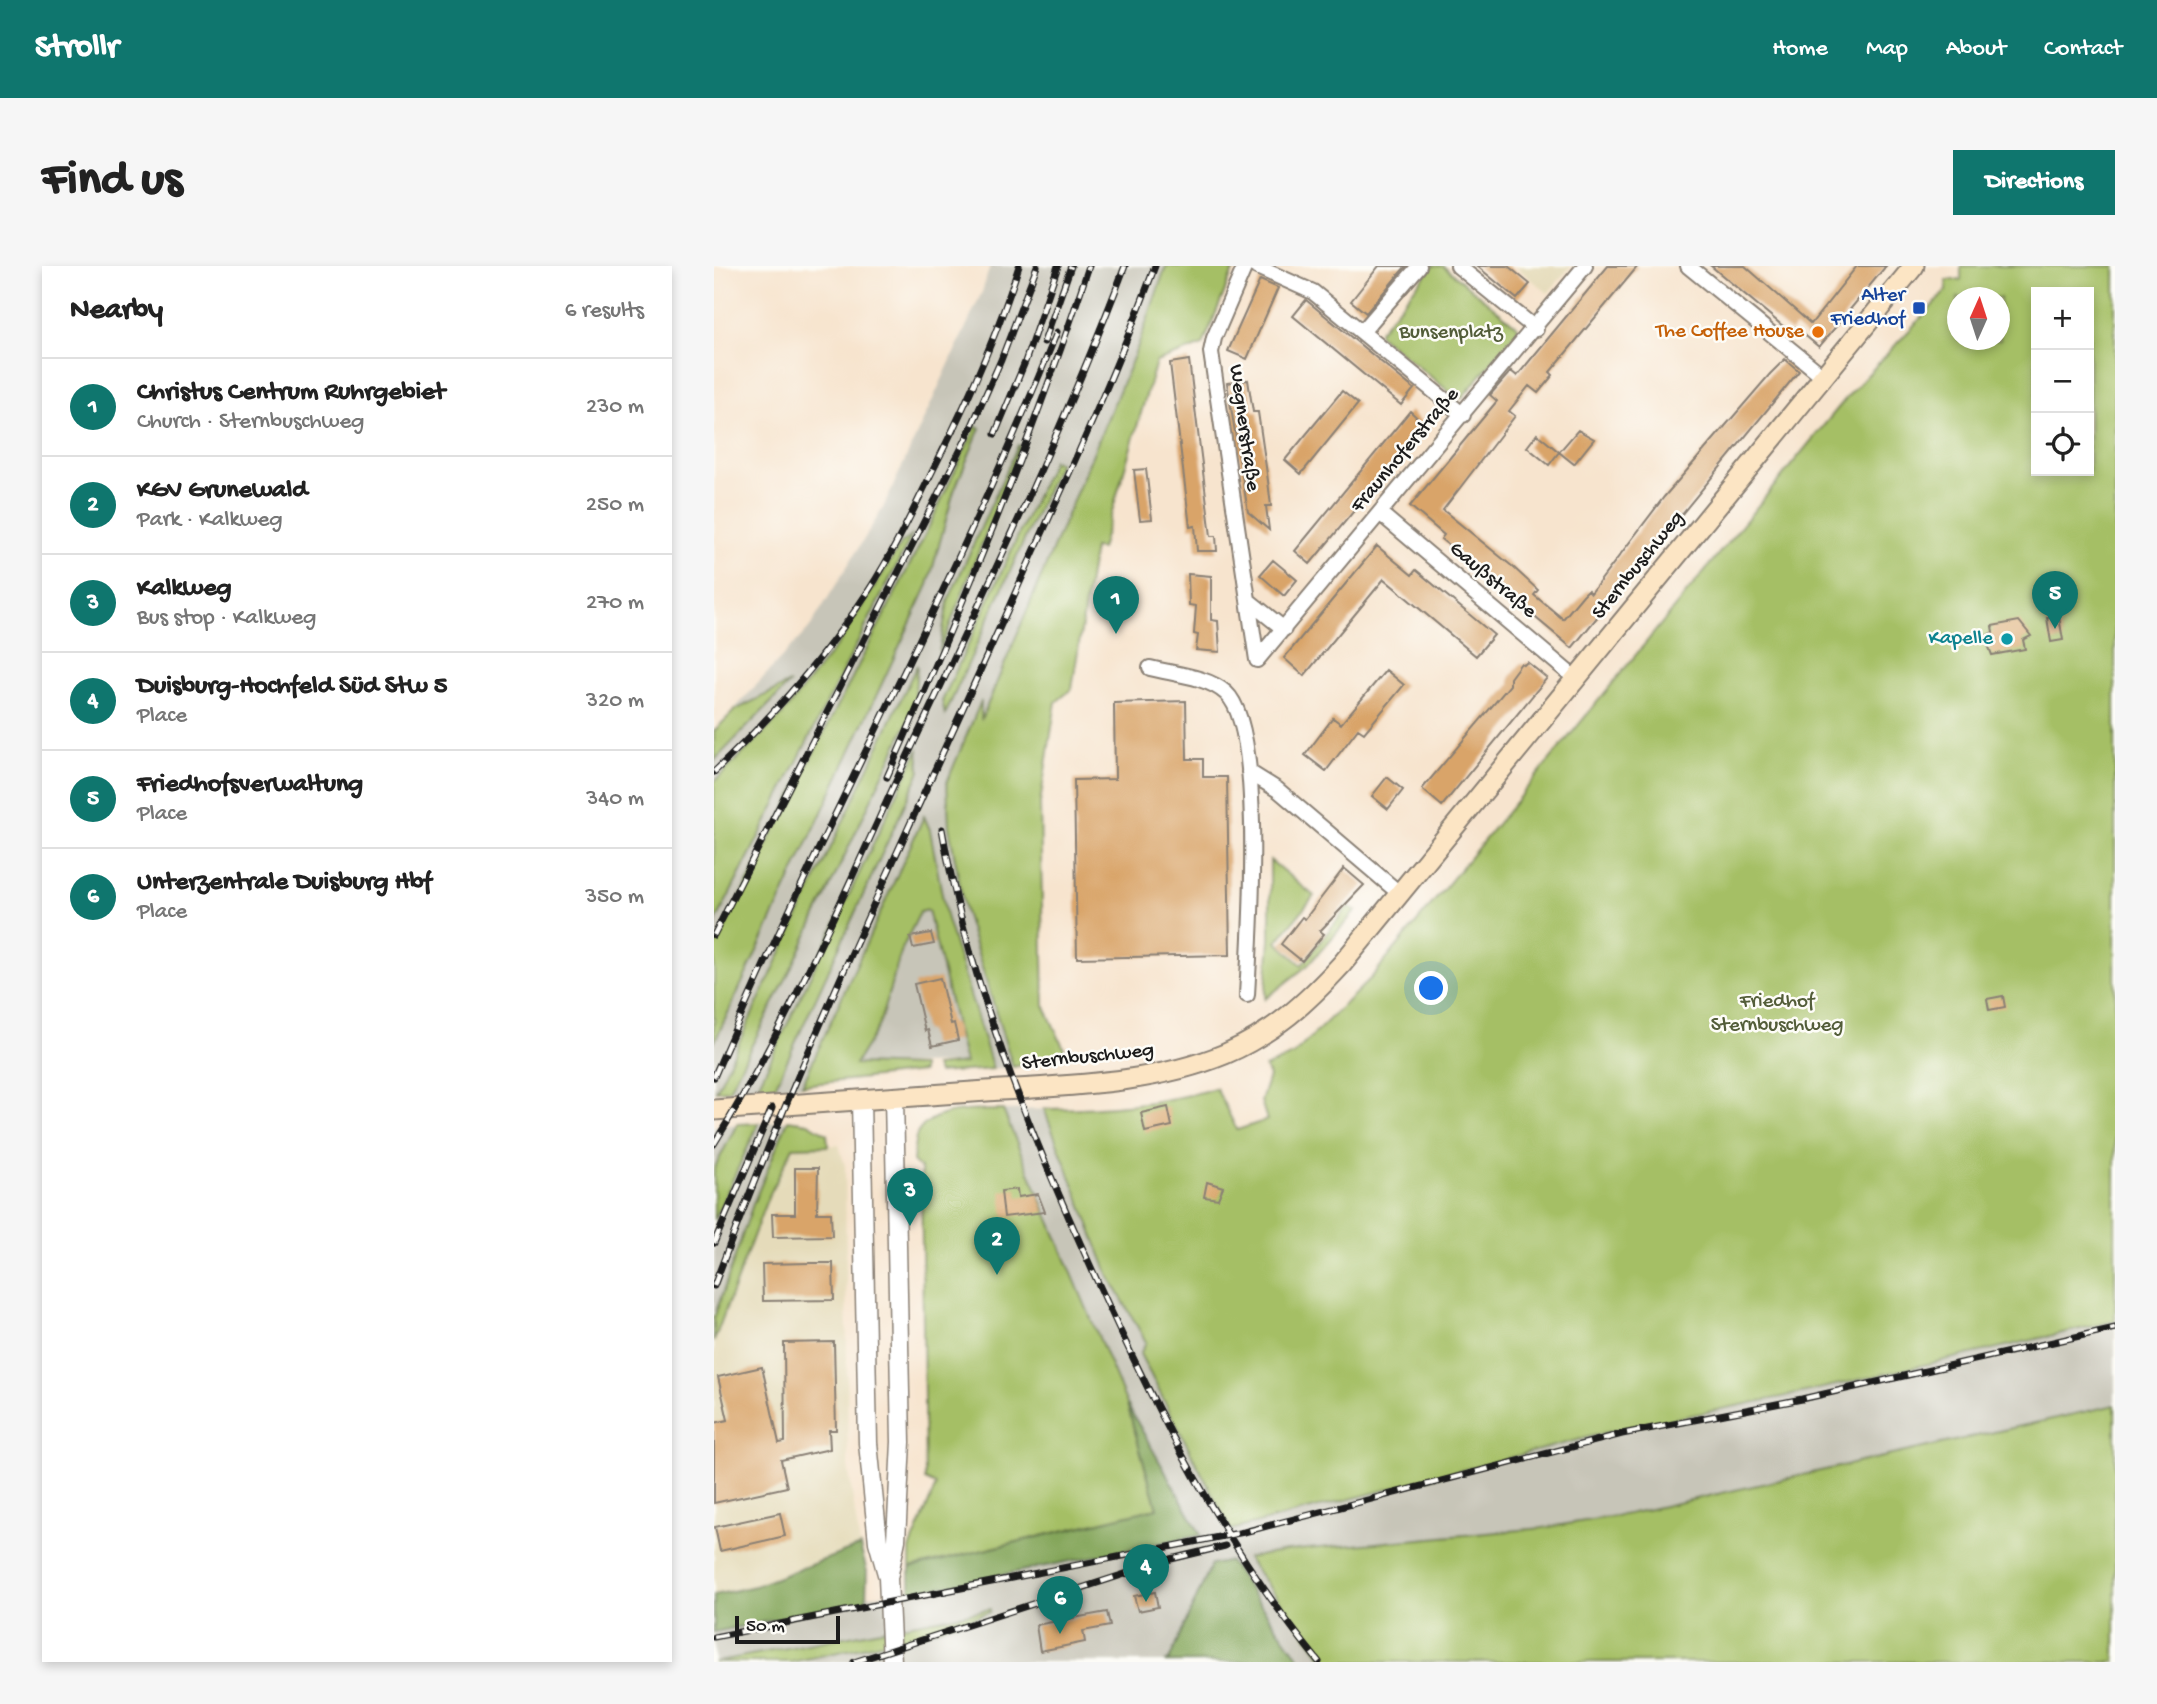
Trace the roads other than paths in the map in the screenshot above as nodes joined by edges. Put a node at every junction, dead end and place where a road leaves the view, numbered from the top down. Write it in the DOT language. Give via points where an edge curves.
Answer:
graph roads {
  1 [pos="1245,266"];
  2 [pos="1255,266"];
  3 [pos="1419,266"];
  4 [pos="1458,266"];
  5 [pos="1586,266"];
  6 [pos="1688,266"];
  7 [pos="1914,266"];
  8 [pos="1536,329"];
  9 [pos="1362,332"];
  10 [pos="1824,376"];
  11 [pos="1463,415"];
  12 [pos="1381,514"];
  13 [pos="1249,601"];
  14 [pos="1284,629"];
  15 [pos="1257,660"];
  16 [pos="1150,668"];
  17 [pos="1576,680"];
  18 [pos="1249,772"];
  19 [pos="1399,893"];
  20 [pos="1247,996"];
  21 [pos="894,1097"];
  22 [pos="861,1100"];
  23 [pos="714,1110"];
  24 [pos="888,1578"];
  25 [pos="892,1662"];
  1 -- 13 [label="street, Wegnerstraße" via="1211,352"];
  2 -- 9 [label="street" via="1313,292"];
  3 -- 9 [label="street"];
  4 -- 8 [label="street"];
  5 -- 8 [label="street, Fraunhoferstraße"];
  6 -- 10 [label="street"];
  7 -- 10 [label="main road, Sternbuschweg"];
  8 -- 11 [label="street, Fraunhoferstraße"];
  9 -- 11 [label="street"];
  10 -- 17 [label="main road, Sternbuschweg"];
  11 -- 12 [label="street, Fraunhoferstraße"];
  12 -- 14 [label="street, Fraunhoferstraße"];
  12 -- 17 [label="street, Gaußstraße"];
  13 -- 14 [label="street"];
  13 -- 15 [label="street, Wegnerstraße"];
  14 -- 15 [label="street, Fraunhoferstraße"];
  16 -- 18 [label="street" via="1204,681 1225,692 1234,703 1249,755"];
  17 -- 19 [label="main road, Sternbuschweg"];
  18 -- 19 [label="street" via="1278,790"];
  18 -- 20 [label="street"];
  19 -- 21 [label="main road, Sternbuschweg" via="1301,1007 1275,1028 1227,1053 1176,1071 1125,1079"];
  21 -- 22 [label="main road, Sternbuschweg"];
  21 -- 24 [label="street" via="901,1442 896,1540"];
  22 -- 23 [label="main road, Sternbuschweg"];
  22 -- 24 [label="street" via="868,1443 878,1542"];
  24 -- 25 [label="street"];
}
